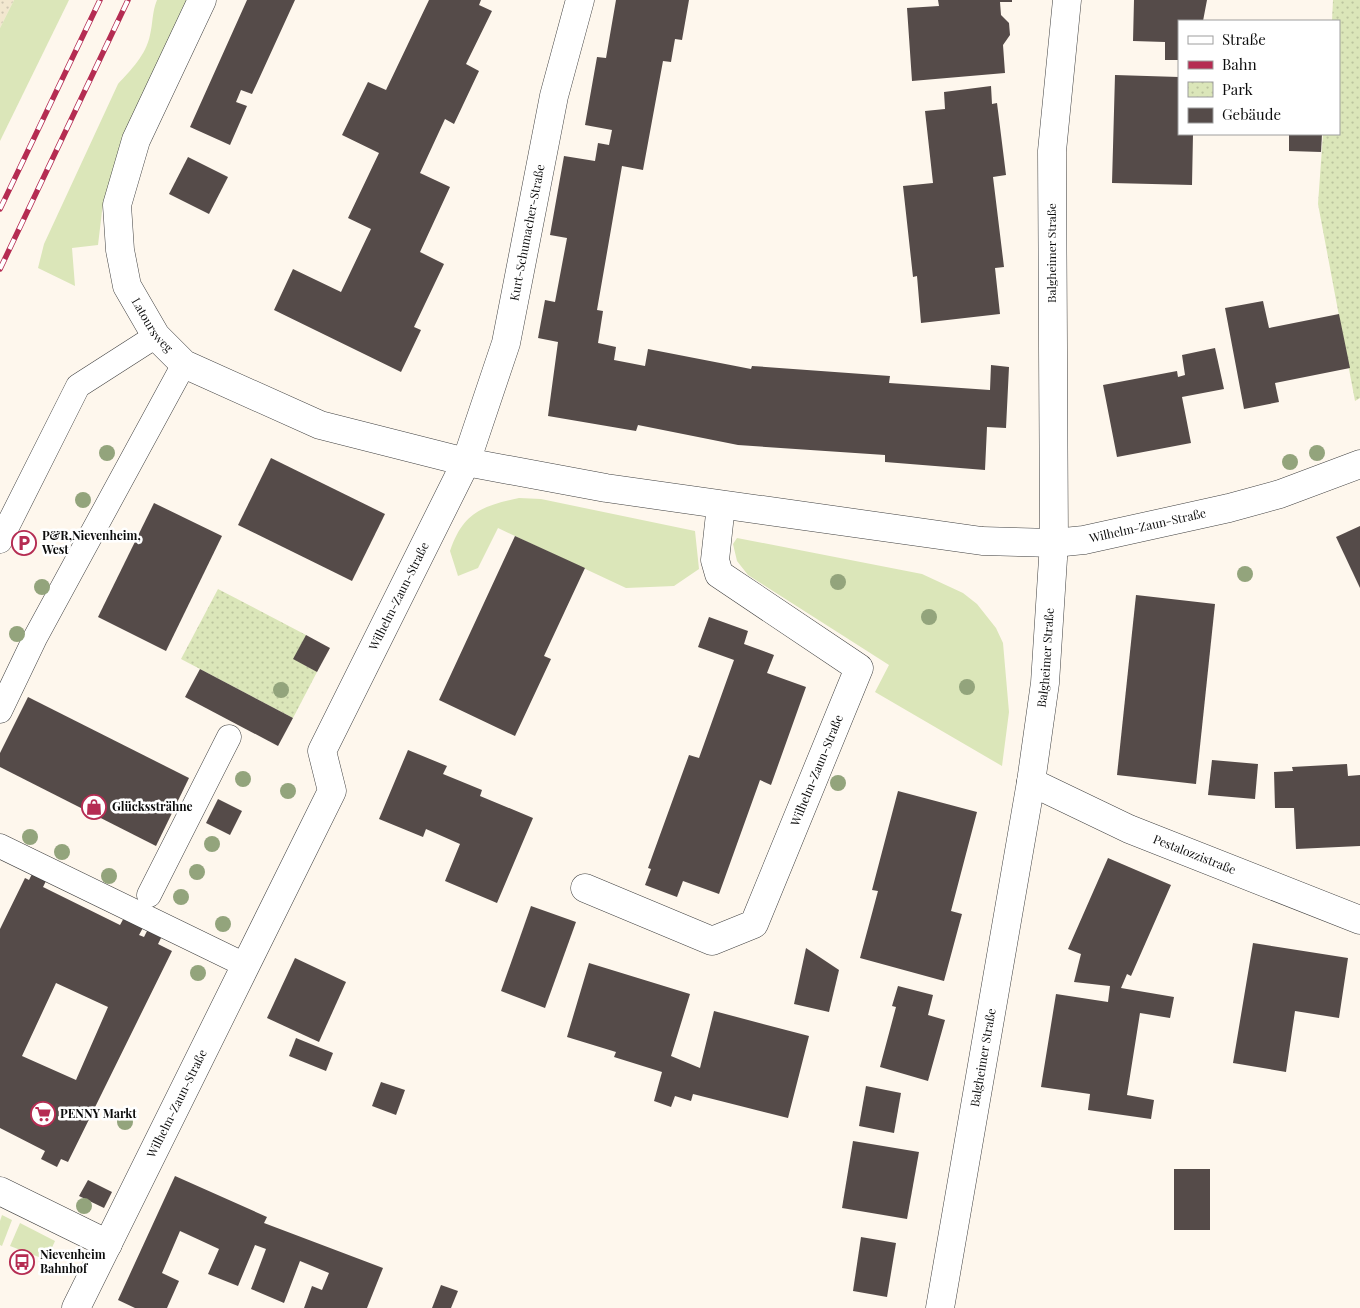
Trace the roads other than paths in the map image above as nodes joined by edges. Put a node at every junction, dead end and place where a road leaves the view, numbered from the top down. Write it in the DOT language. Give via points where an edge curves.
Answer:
graph roads {
  1 [pos="202,0"];
  2 [pos="580,0"];
  3 [pos="1067,0"];
  4 [pos="156,336"];
  5 [pos="184,364"];
  6 [pos="466,462"];
  7 [pos="1360,464"];
  8 [pos="721,505"];
  9 [pos="0,541"];
  10 [pos="1054,542"];
  11 [pos="0,711"];
  12 [pos="228,738"];
  13 [pos="1031,782"];
  14 [pos="0,846"];
  15 [pos="584,888"];
  16 [pos="150,895"];
  17 [pos="1360,920"];
  18 [pos="245,965"];
  19 [pos="0,1192"];
  20 [pos="108,1244"];
  21 [pos="76,1308"];
  22 [pos="940,1308"];
  1 -- 4 [label="street, Latoursweg" via="136,140 117,205 120,250 127,286"];
  2 -- 6 [label="street, Kurt-Schumacher-Straße" via="554,96 506,343"];
  3 -- 10 [label="street, Balgheimer Straße" via="1052,151"];
  4 -- 5 [label="street, Latoursweg"];
  4 -- 9 [label="lane" via="78,386"];
  5 -- 6 [label="street, Latoursweg" via="320,425"];
  5 -- 11 [label="lane" via="34,638"];
  6 -- 8 [label="street, Wilhelm-Zaun-Straße"];
  6 -- 18 [label="street, Wilhelm-Zaun-Straße" via="322,751 332,791"];
  7 -- 10 [label="street, Wilhelm-Zaun-Straße" via="1280,494 1229,508 1084,540"];
  8 -- 10 [label="street, Wilhelm-Zaun-Straße" via="982,541"];
  8 -- 15 [label="street, Wilhelm-Zaun-Straße" via="715,560 720,574 859,668 754,924 712,940"];
  10 -- 13 [label="street, Balgheimer Straße" via="1044,683"];
  12 -- 16 [label="lane"];
  13 -- 17 [label="street, Pestalozzistraße" via="1129,829"];
  13 -- 22 [label="street, Balgheimer Straße"];
  14 -- 18 [label="lane"];
  18 -- 20 [label="street, Wilhelm-Zaun-Straße"];
  19 -- 20 [label="street"];
  20 -- 21 [label="street, Wilhelm-Zaun-Straße"];
}
